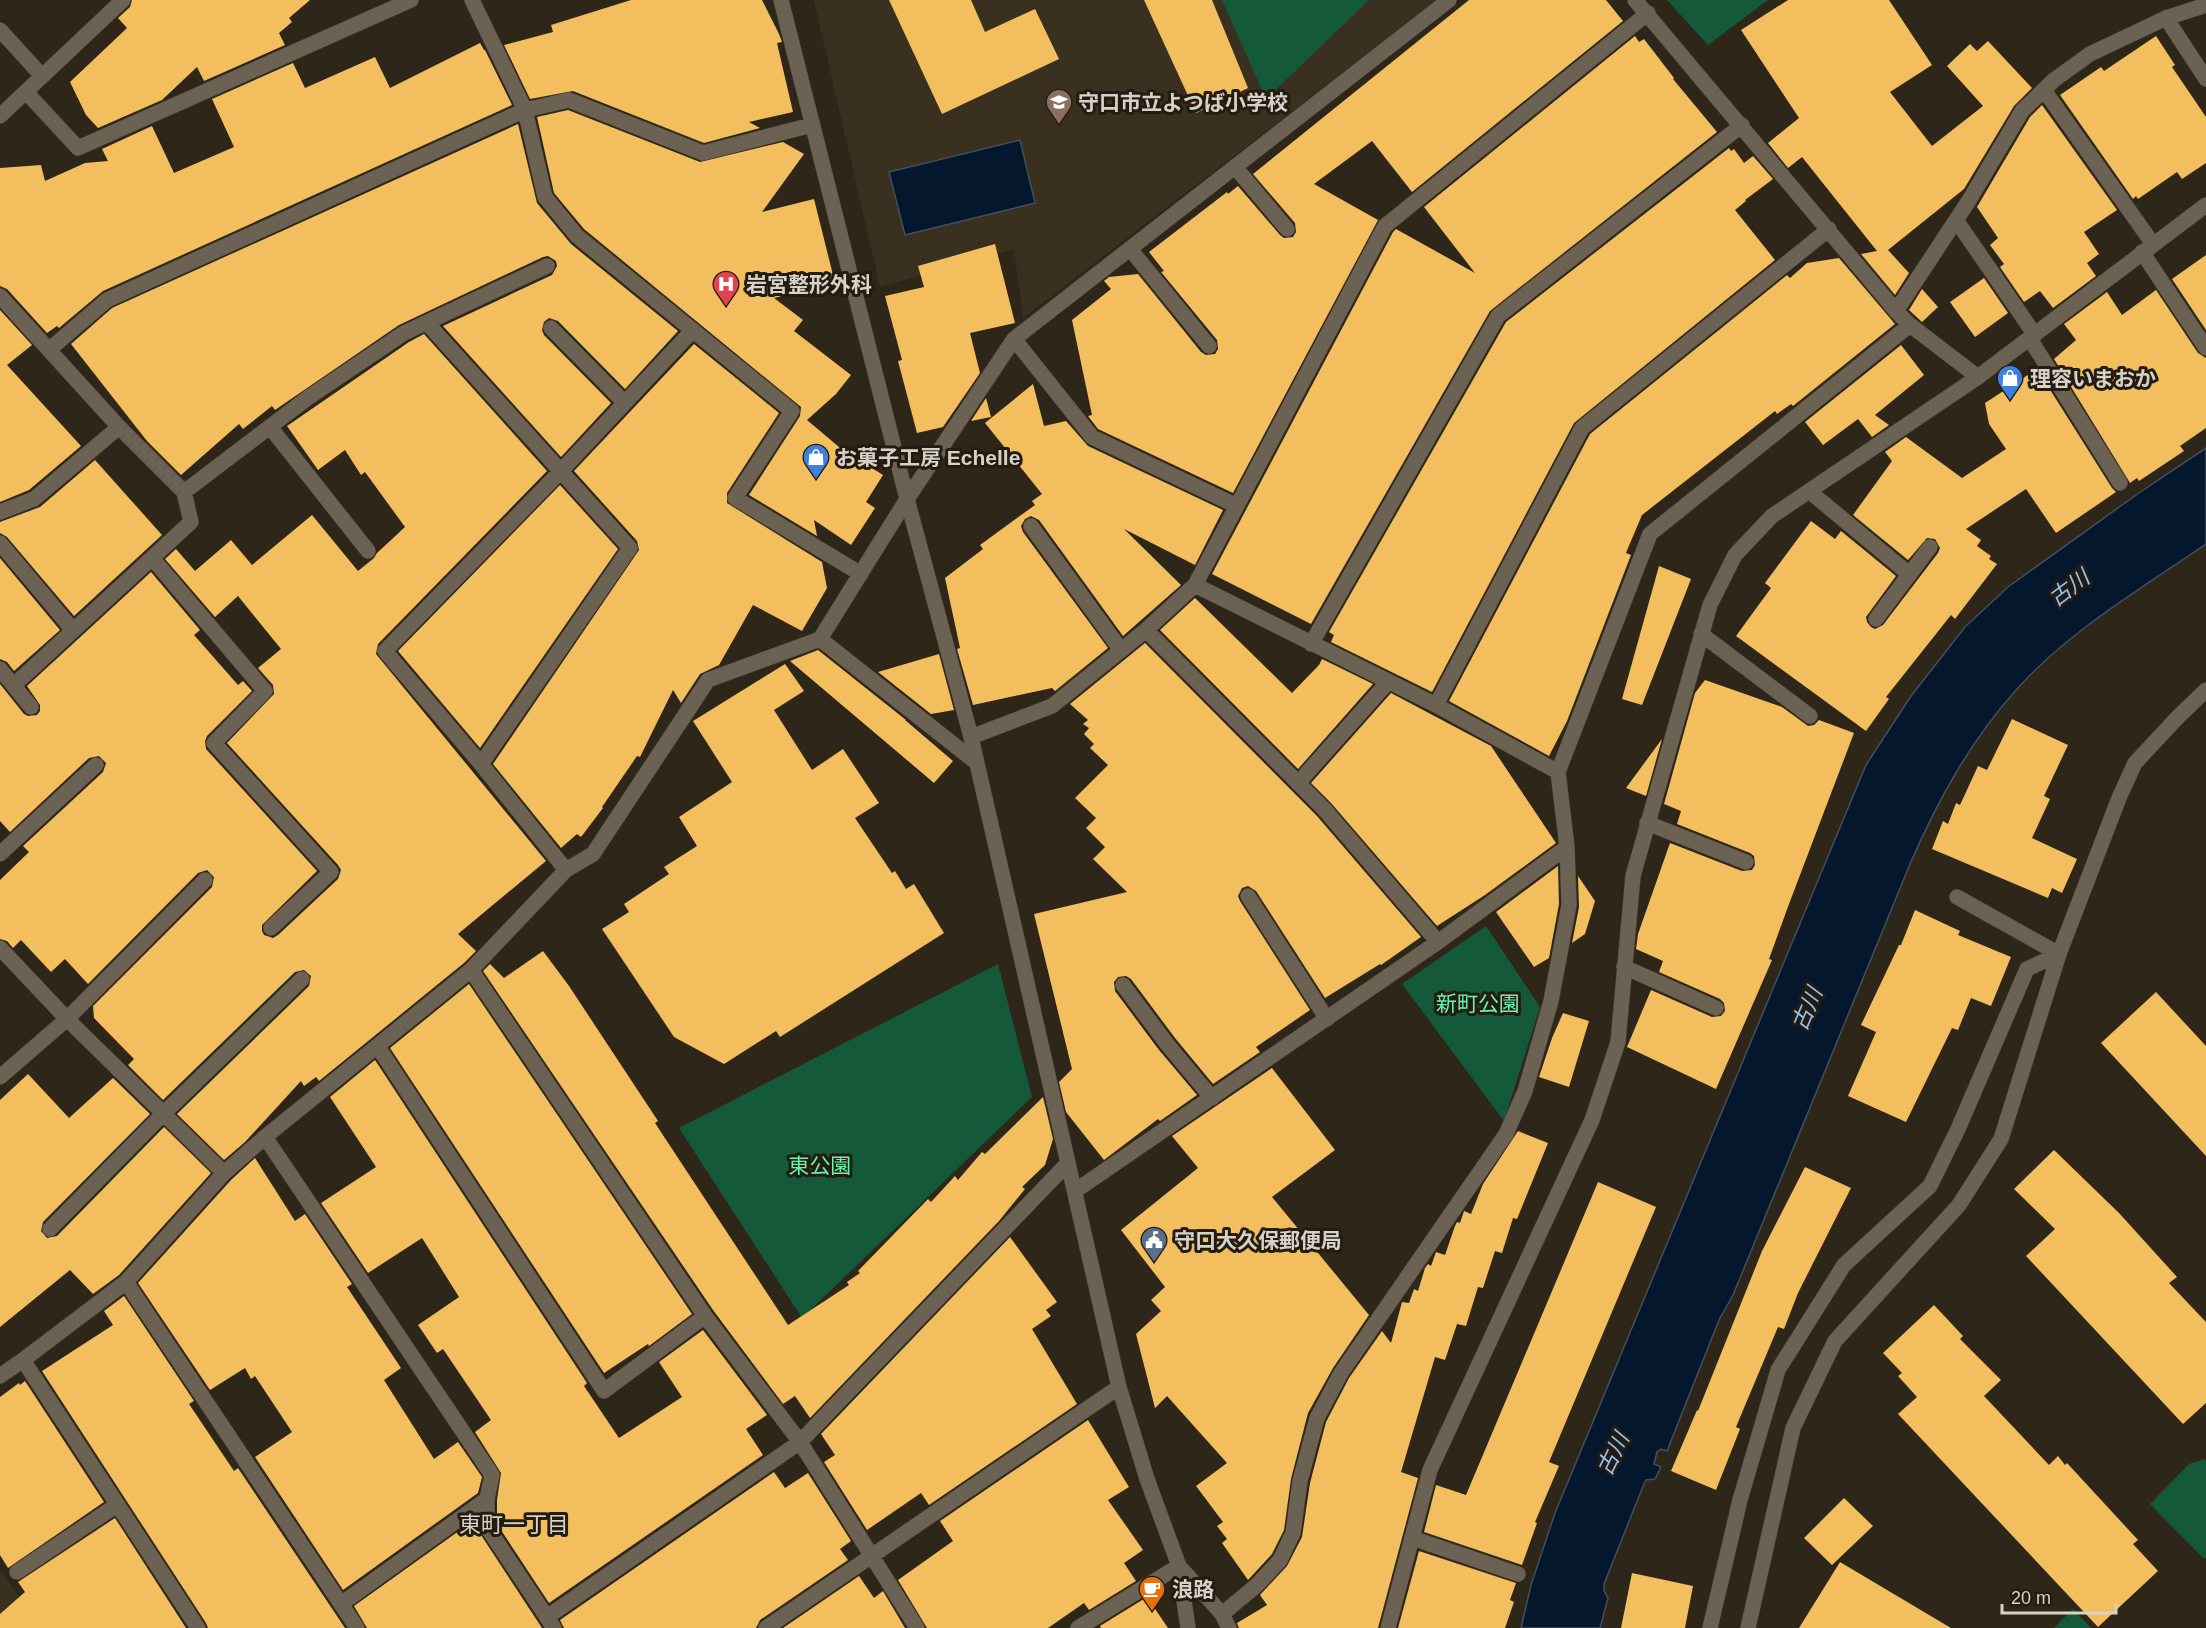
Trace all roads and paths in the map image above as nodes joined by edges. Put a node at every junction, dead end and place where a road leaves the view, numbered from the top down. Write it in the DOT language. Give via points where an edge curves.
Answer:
graph roads {
  1 [pos="123,0"];
  2 [pos="411,0"];
  3 [pos="472,0"];
  4 [pos="781,0"];
  5 [pos="1449,0"];
  6 [pos="1635,0"];
  7 [pos="2206,5"];
  8 [pos="1648,13"];
  9 [pos="2166,18"];
  10 [pos="0,30"];
  11 [pos="42,76"];
  12 [pos="2206,79"];
  13 [pos="2044,90"];
  14 [pos="26,92"];
  15 [pos="525,110"];
  16 [pos="0,116"];
  17 [pos="812,125"];
  18 [pos="1742,125"];
  19 [pos="1235,167"];
  20 [pos="2206,205"];
  21 [pos="1956,220"];
  22 [pos="1287,229"];
  23 [pos="1829,229"];
  24 [pos="2148,248"];
  25 [pos="1130,249"];
  26 [pos="547,266"];
  27 [pos="0,296"];
  28 [pos="1896,310"];
  29 [pos="427,323"];
  30 [pos="1910,325"];
  31 [pos="551,328"];
  32 [pos="692,331"];
  33 [pos="2032,337"];
  34 [pos="1014,339"];
  35 [pos="1209,346"];
  36 [pos="2206,348"];
  37 [pos="50,349"];
  38 [pos="1978,377"];
  39 [pos="624,402"];
  40 [pos="119,427"];
  41 [pos="270,427"];
  42 [pos="560,472"];
  43 [pos="2120,483"];
  44 [pos="1809,490"];
  45 [pos="184,492"];
  46 [pos="907,499"];
  47 [pos="1237,506"];
  48 [pos="0,512"];
  49 [pos="1031,526"];
  50 [pos="0,543"];
  51 [pos="1930,547"];
  52 [pos="368,551"];
  53 [pos="152,558"];
  54 [pos="861,574"];
  55 [pos="1909,574"];
  56 [pos="1195,585"];
  57 [pos="1876,619"];
  58 [pos="74,630"];
  59 [pos="1146,630"];
  60 [pos="1701,634"];
  61 [pos="820,639"];
  62 [pos="1311,644"];
  63 [pos="1121,650"];
  64 [pos="0,669"];
  65 [pos="1388,682"];
  66 [pos="14,685"];
  67 [pos="2206,690"];
  68 [pos="1436,705"];
  69 [pos="31,706"];
  70 [pos="1810,716"];
  71 [pos="971,737"];
  72 [pos="977,763"];
  73 [pos="481,764"];
  74 [pos="96,765"];
  75 [pos="1558,772"];
  76 [pos="1298,783"];
  77 [pos="1647,824"];
  78 [pos="1567,847"];
  79 [pos="0,854"];
  80 [pos="1746,862"];
  81 [pos="566,870"];
  82 [pos="205,880"];
  83 [pos="1248,896"];
  84 [pos="1957,897"];
  85 [pos="271,928"];
  86 [pos="1438,942"];
  87 [pos="0,948"];
  88 [pos="2059,954"];
  89 [pos="1624,967"];
  90 [pos="471,970"];
  91 [pos="302,979"];
  92 [pos="1123,985"];
  93 [pos="1716,1008"];
  94 [pos="67,1019"];
  95 [pos="1327,1019"];
  96 [pos="378,1047"];
  97 [pos="0,1077"];
  98 [pos="1212,1098"];
  99 [pos="163,1114"];
  100 [pos="265,1137"];
  101 [pos="1068,1163"];
  102 [pos="224,1173"];
  103 [pos="1075,1191"];
  104 [pos="50,1229"];
  105 [pos="126,1282"];
  106 [pos="705,1316"];
  107 [pos="23,1360"];
  108 [pos="0,1376"];
  109 [pos="1119,1387"];
  110 [pos="800,1442"];
  111 [pos="487,1499"];
  112 [pos="117,1505"];
  113 [pos="1412,1538"];
  114 [pos="871,1556"];
  115 [pos="1179,1566"];
  116 [pos="17,1572"];
  117 [pos="1518,1574"];
  118 [pos="341,1604"];
  119 [pos="1225,1621"];
  120 [pos="550,1623"];
  121 [pos="198,1628"];
  122 [pos="357,1628"];
  123 [pos="766,1628"];
  124 [pos="917,1628"];
  125 [pos="1078,1628"];
  126 [pos="1188,1628"];
  127 [pos="1388,1628"];
  128 [pos="1710,1628"];
  129 [pos="1748,1628"];
  1 -- 11 [label="street"];
  2 -- 14 [label="street" via="78,148"];
  3 -- 15 [label="street"];
  4 -- 17 [label="street"];
  5 -- 19 [label="street"];
  6 -- 8 [label="street"];
  7 -- 9 [label="street"];
  8 -- 18 [label="street"];
  8 -- 47 [label="street" via="1385,226"];
  9 -- 12 [label="street"];
  9 -- 13 [label="street" via="2090,54"];
  10 -- 11 [label="street"];
  11 -- 14 [label="street"];
  13 -- 21 [label="street" via="2022,111"];
  13 -- 24 [label="street"];
  14 -- 16 [label="street"];
  15 -- 17 [label="street" via="569,100 703,153"];
  15 -- 32 [label="street" via="545,197 577,236"];
  15 -- 37 [label="street" via="107,300"];
  17 -- 46 [label="street"];
  18 -- 23 [label="street"];
  18 -- 62 [label="street" via="1498,316"];
  19 -- 22 [label="street"];
  19 -- 25 [label="street"];
  20 -- 24 [label="street"];
  21 -- 28 [label="street"];
  21 -- 33 [label="street"];
  23 -- 28 [label="street"];
  23 -- 68 [label="street" via="1582,428"];
  24 -- 33 [label="street"];
  24 -- 36 [label="street"];
  25 -- 34 [label="street"];
  25 -- 35 [label="street"];
  26 -- 29 [label="street"];
  27 -- 37 [label="street"];
  28 -- 30 [label="street"];
  29 -- 41 [label="street" via="404,333"];
  29 -- 42 [label="street"];
  30 -- 38 [label="street"];
  30 -- 75 [label="street" via="1650,534"];
  31 -- 39 [label="street"];
  32 -- 39 [label="street"];
  32 -- 54 [label="street" via="792,411 735,498"];
  33 -- 38 [label="street"];
  33 -- 43 [label="street"];
  34 -- 46 [label="street"];
  34 -- 47 [label="street" via="1092,437"];
  37 -- 40 [label="street"];
  38 -- 44 [label="street"];
  39 -- 42 [label="street"];
  40 -- 45 [label="street"];
  40 -- 48 [label="street" via="34,499"];
  41 -- 45 [label="street"];
  41 -- 52 [label="street"];
  42 -- 73 [label="street" via="630,548"];
  42 -- 73 [label="street" via="385,651"];
  44 -- 55 [label="street"];
  44 -- 60 [label="street" via="1772,516 1735,555 1710,605"];
  45 -- 53 [label="street" via="191,522"];
  46 -- 54 [label="street"];
  46 -- 71 [label="street"];
  47 -- 56 [label="street"];
  49 -- 63 [label="street"];
  50 -- 58 [label="street"];
  51 -- 55 [label="street"];
  53 -- 58 [label="street"];
  53 -- 85 [label="street" via="265,692 214,743 331,872"];
  54 -- 61 [label="street"];
  55 -- 57 [label="street"];
  56 -- 59 [label="street"];
  56 -- 62 [label="street"];
  58 -- 66 [label="street"];
  59 -- 63 [label="street"];
  59 -- 76 [label="street"];
  60 -- 70 [label="street"];
  60 -- 77 [label="street"];
  61 -- 72 [label="street"];
  61 -- 81 [label="street" via="708,680 593,854"];
  62 -- 65 [label="street"];
  63 -- 71 [label="street" via="1052,706"];
  64 -- 66 [label="street"];
  65 -- 68 [label="street"];
  65 -- 76 [label="street"];
  66 -- 69 [label="street"];
  67 -- 88 [label="street" via="2135,763"];
  68 -- 75 [label="street"];
  71 -- 72 [label="street"];
  72 -- 101 [label="street"];
  73 -- 81 [label="street"];
  74 -- 79 [label="street"];
  75 -- 78 [label="street"];
  76 -- 86 [label="street"];
  77 -- 80 [label="street"];
  77 -- 89 [label="street" via="1633,876"];
  78 -- 86 [label="street"];
  78 -- 119 [label="street" via="1569,905 1551,1001 1525,1091 1506,1134 1341,1373 1317,1418 1300,1481 1293,1533 1280,1560"];
  81 -- 90 [label="street"];
  82 -- 94 [label="street"];
  83 -- 95 [label="street"];
  84 -- 88 [label="street"];
  86 -- 95 [label="street"];
  87 -- 94 [label="street"];
  88 -- 128 [label="street" via="2027,969 1930,1186 1844,1266 1778,1370 1740,1500"];
  88 -- 129 [label="street" via="2001,1139 1959,1205 1835,1341 1793,1428"];
  89 -- 93 [label="street"];
  89 -- 113 [label="street" via="1617,1042 1592,1120 1430,1470"];
  90 -- 96 [label="street"];
  90 -- 106 [label="street"];
  91 -- 99 [label="street"];
  92 -- 98 [label="street"];
  94 -- 97 [label="street"];
  94 -- 99 [label="street"];
  95 -- 98 [label="street"];
  96 -- 100 [label="street"];
  96 -- 106 [label="street" via="604,1391"];
  98 -- 103 [label="street"];
  99 -- 102 [label="street"];
  99 -- 104 [label="street"];
  100 -- 102 [label="street"];
  100 -- 111 [label="street" via="492,1475"];
  101 -- 103 [label="street"];
  101 -- 110 [label="street"];
  102 -- 105 [label="street"];
  103 -- 109 [label="street"];
  105 -- 107 [label="street"];
  105 -- 118 [label="street"];
  106 -- 110 [label="street"];
  107 -- 108 [label="street"];
  107 -- 112 [label="street"];
  109 -- 114 [label="street"];
  109 -- 115 [label="street"];
  110 -- 114 [label="street"];
  110 -- 120 [label="street"];
  111 -- 118 [label="street"];
  111 -- 120 [label="street" via="487,1527"];
  112 -- 116 [label="street"];
  112 -- 121 [label="street"];
  113 -- 117 [label="street"];
  113 -- 127 [label="street"];
  114 -- 123 [label="street"];
  114 -- 124 [label="street"];
  115 -- 119 [label="street"];
  115 -- 125 [label="street"];
  115 -- 126 [label="street"];
  118 -- 122 [label="street"];
}
